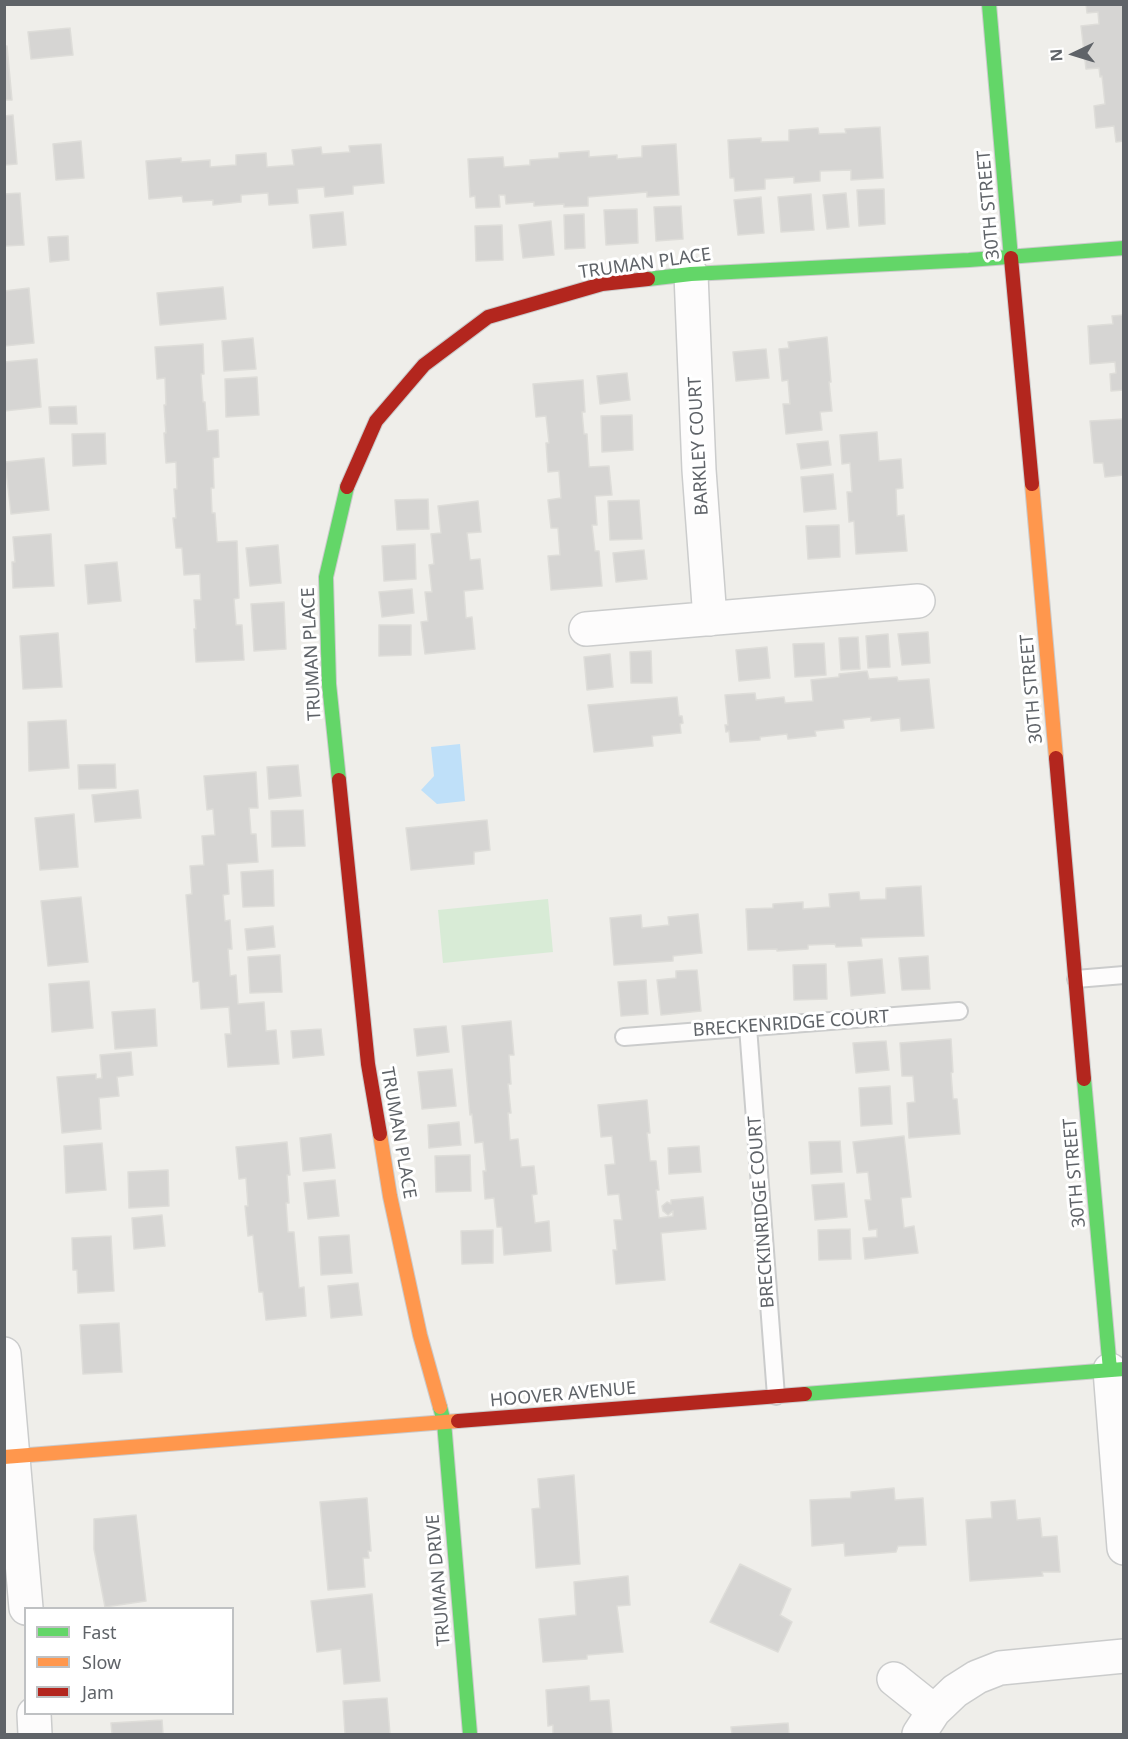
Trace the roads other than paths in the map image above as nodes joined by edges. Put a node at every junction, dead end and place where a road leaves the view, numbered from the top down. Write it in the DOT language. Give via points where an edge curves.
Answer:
graph roads {
  1 [pos="989,4"];
  2 [pos="1124,248"];
  3 [pos="1012,256"];
  4 [pos="690,274"];
  5 [pos="918,602"];
  6 [pos="710,619"];
  7 [pos="586,629"];
  8 [pos="1124,975"];
  9 [pos="1076,980"];
  10 [pos="959,1011"];
  11 [pos="748,1027"];
  12 [pos="624,1037"];
  13 [pos="4,1354"];
  14 [pos="1117,1369"];
  15 [pos="776,1396"];
  16 [pos="444,1422"];
  17 [pos="9,1457"];
  18 [pos="1124,1548"];
  19 [pos="26,1607"];
  20 [pos="1124,1656"];
  21 [pos="894,1679"];
  22 [pos="34,1715"];
  23 [pos="926,1723"];
  24 [pos="35,1734"];
  25 [pos="470,1734"];
  1 -- 3 [label="street, 30TH STREET"];
  2 -- 3 [label="street, TRUMAN PLACE"];
  3 -- 4 [label="street, TRUMAN PLACE"];
  3 -- 9 [label="street, 30TH STREET"];
  4 -- 6 [label="street, BARKLEY COURT"];
  4 -- 16 [label="street, TRUMAN PLACE" via="602,284 488,317 424,365 376,422 345,492 326,577 329,684 368,1064 390,1196 420,1335"];
  5 -- 6 [label="street"];
  6 -- 7 [label="street"];
  8 -- 9 [label="lane"];
  9 -- 14 [label="street, 30TH STREET"];
  10 -- 11 [label="lane, BRECKENRIDGE COURT"];
  11 -- 12 [label="lane, BRECKENRIDGE COURT"];
  11 -- 15 [label="lane, BRECKINRIDGE COURT"];
  13 -- 17 [label="street"];
  14 -- 15 [label="street, HOOVER AVENUE"];
  14 -- 18 [label="street"];
  15 -- 16 [label="street, HOOVER AVENUE"];
  16 -- 17 [label="street, HOOVER AVENUE"];
  16 -- 25 [label="street, TRUMAN DRIVE"];
  17 -- 19 [label="street"];
  20 -- 23 [label="street" via="1000,1668 955,1691"];
  21 -- 23 [label="street"];
  22 -- 24 [label="street"];
}
